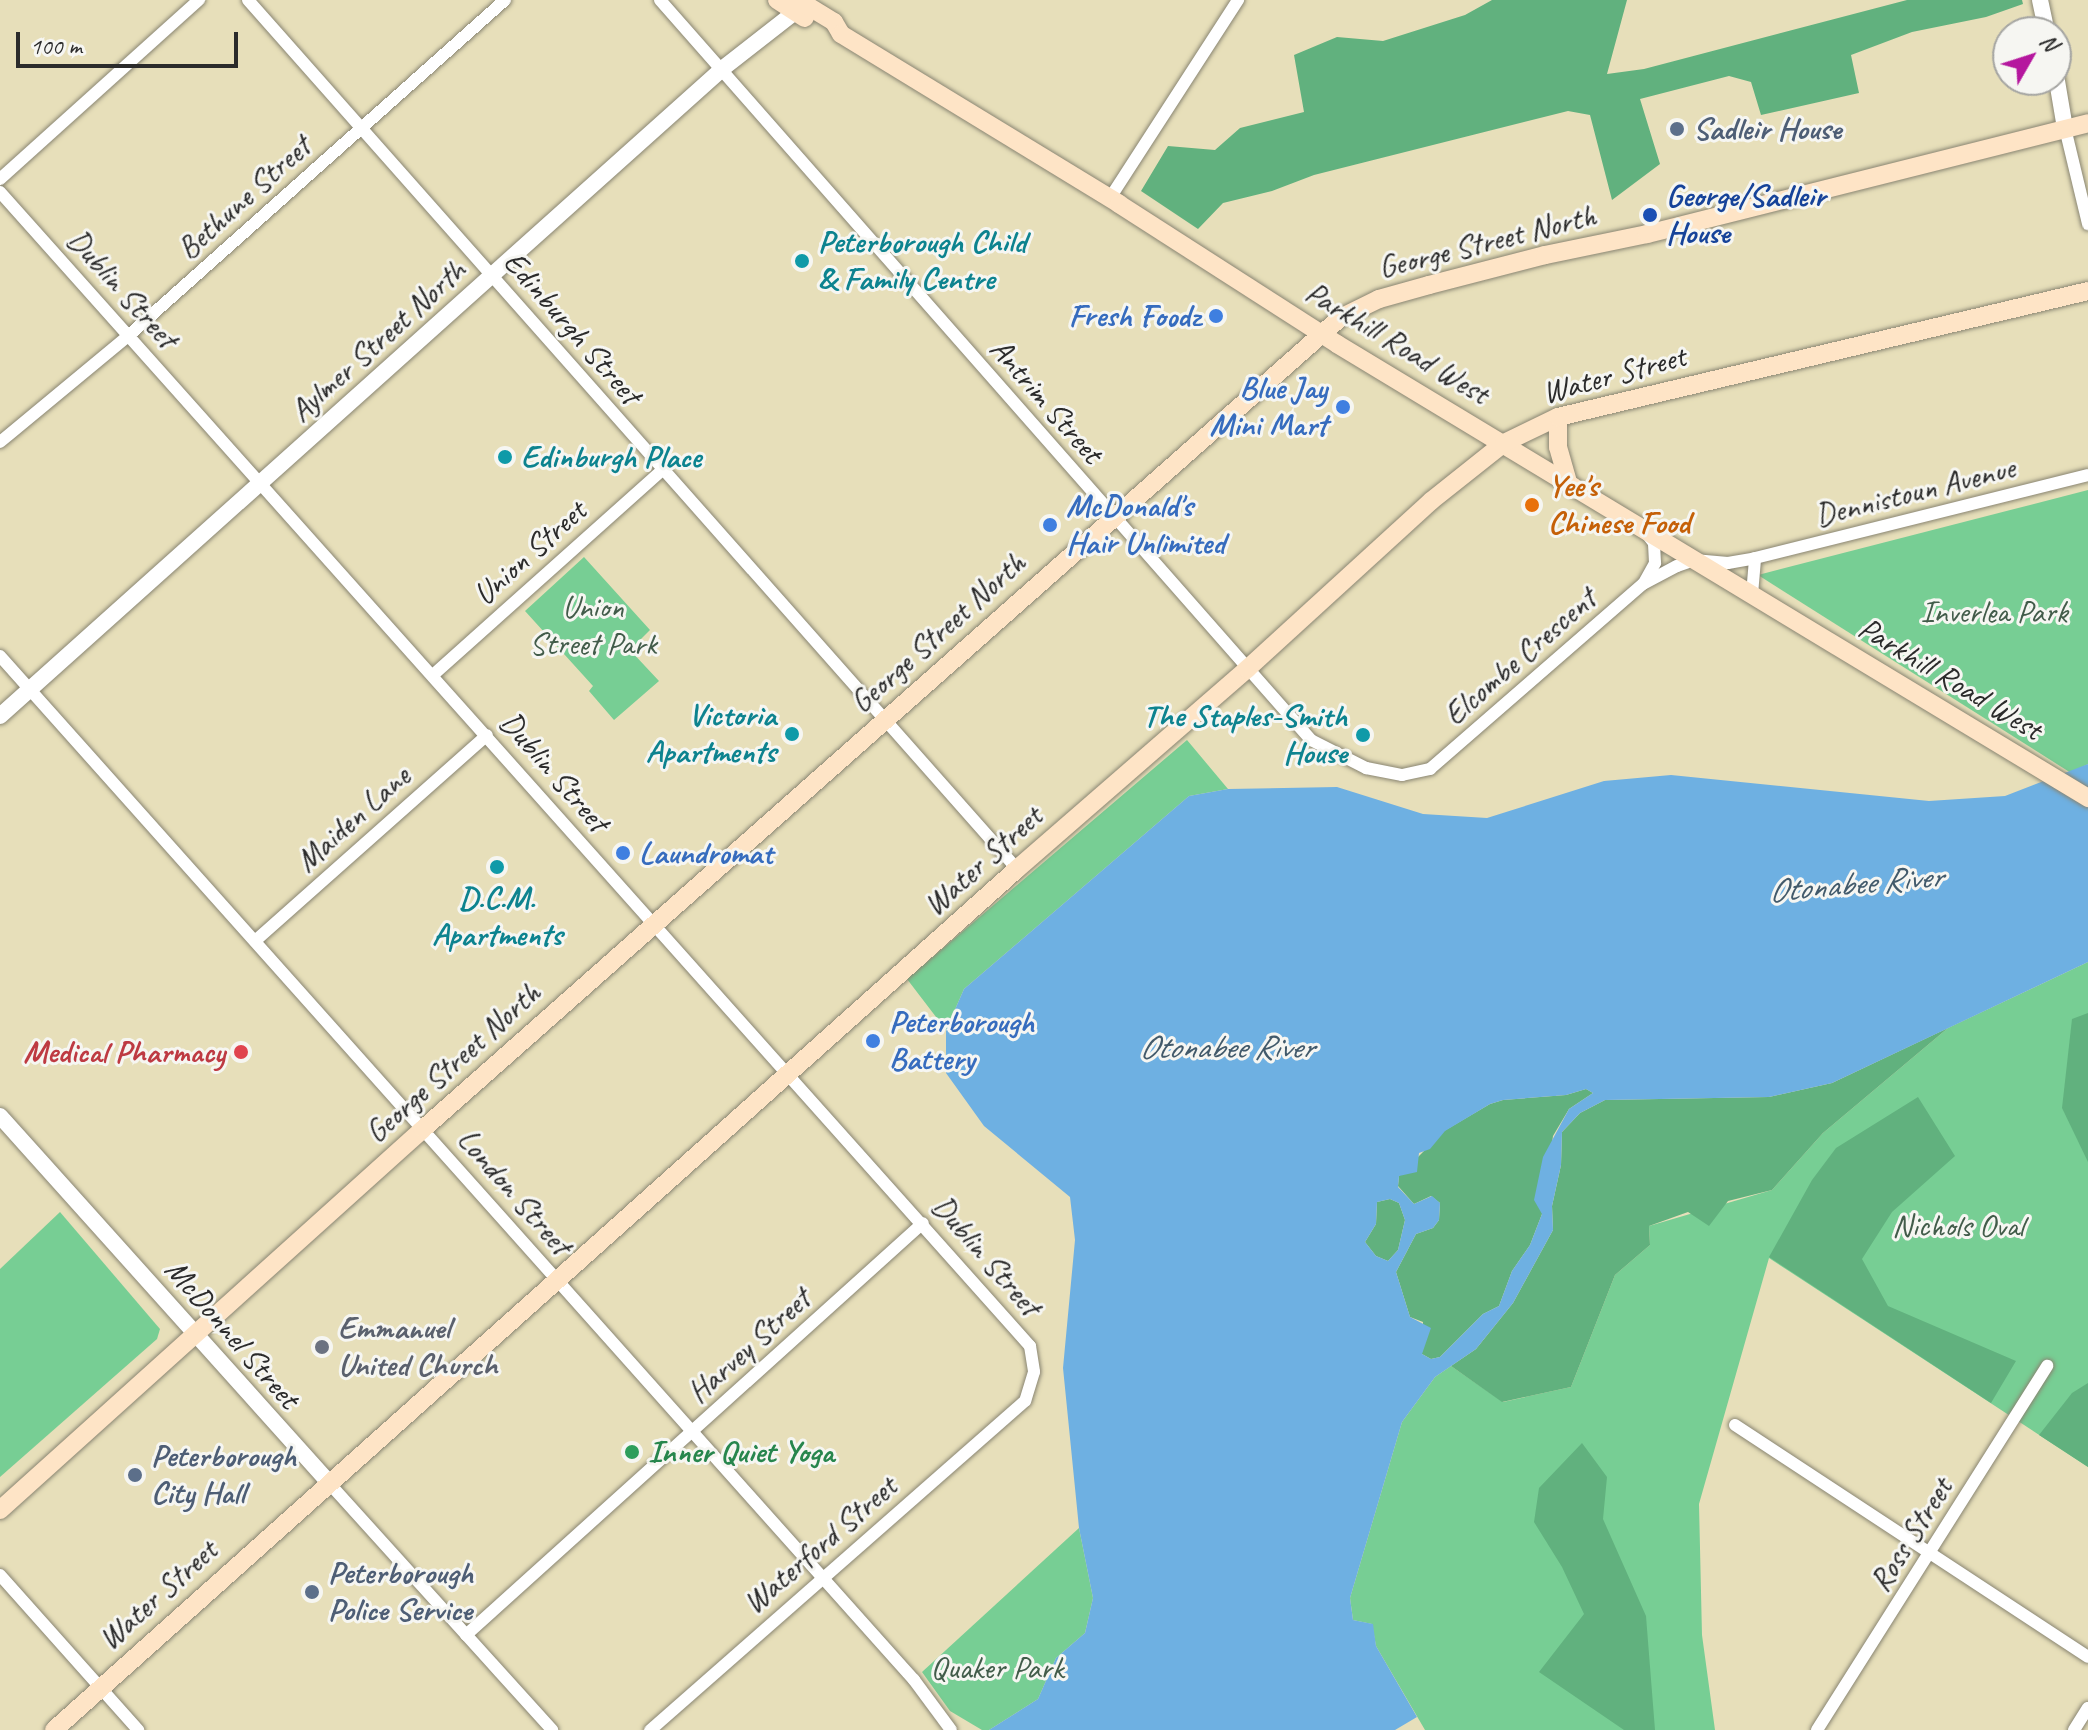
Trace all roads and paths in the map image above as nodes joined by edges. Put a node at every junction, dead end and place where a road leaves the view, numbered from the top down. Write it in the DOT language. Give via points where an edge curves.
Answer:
graph roads {
  1 [pos="199,0"];
  2 [pos="248,0"];
  3 [pos="505,0"];
  4 [pos="660,0"];
  5 [pos="777,0"];
  6 [pos="1238,0"];
  7 [pos="803,4"];
  8 [pos="722,69"];
  9 [pos="2060,96"];
  10 [pos="2088,123"];
  11 [pos="2065,128"];
  12 [pos="361,129"];
  13 [pos="0,179"];
  14 [pos="0,192"];
  15 [pos="1110,198"];
  16 [pos="2088,224"];
  17 [pos="492,277"];
  18 [pos="2088,291"];
  19 [pos="1323,333"];
  20 [pos="128,336"];
  21 [pos="1558,417"];
  22 [pos="0,442"];
  23 [pos="1504,443"];
  24 [pos="662,470"];
  25 [pos="2088,475"];
  26 [pos="1568,481"];
  27 [pos="262,482"];
  28 [pos="1114,516"];
  29 [pos="1643,528"];
  30 [pos="1755,558"];
  31 [pos="1694,560"];
  32 [pos="1643,584"];
  33 [pos="1752,594"];
  34 [pos="0,656"];
  35 [pos="1247,669"];
  36 [pos="433,675"];
  37 [pos="29,689"];
  38 [pos="0,716"];
  39 [pos="884,722"];
  40 [pos="487,735"];
  41 [pos="1430,769"];
  42 [pos="2088,798"];
  43 [pos="1017,869"];
  44 [pos="656,924"];
  45 [pos="255,941"];
  46 [pos="790,1075"];
  47 [pos="0,1116"];
  48 [pos="423,1129"];
  49 [pos="923,1223"];
  50 [pos="557,1281"];
  51 [pos="196,1336"];
  52 [pos="2047,1366"];
  53 [pos="1025,1401"];
  54 [pos="1735,1425"];
  55 [pos="692,1433"];
  56 [pos="329,1483"];
  57 [pos="0,1510"];
  58 [pos="1931,1552"];
  59 [pos="0,1575"];
  60 [pos="821,1579"];
  61 [pos="466,1635"];
  62 [pos="2088,1657"];
  63 [pos="100,1687"];
  64 [pos="2088,1708"];
  65 [pos="54,1730"];
  66 [pos="138,1730"];
  67 [pos="552,1730"];
  68 [pos="650,1730"];
  69 [pos="951,1730"];
  70 [pos="1817,1730"];
  71 [pos="2074,1730"];
  1 -- 13 [label="street"];
  2 -- 12 [label="street, Edinburgh Street"];
  3 -- 12 [label="street, Bethune Street"];
  4 -- 8 [label="street, Antrim Street"];
  5 -- 7 [label="main road, Parkhill Road West"];
  6 -- 15 [label="street"];
  7 -- 8 [label="street, Aylmer Street North"];
  7 -- 15 [label="main road, Parkhill Road West" via="828,32 841,34"];
  8 -- 17 [label="street, Aylmer Street North"];
  8 -- 28 [label="street, Antrim Street"];
  9 -- 11 [label="street"];
  10 -- 11 [label="main road, George Street North"];
  11 -- 16 [label="street"];
  11 -- 19 [label="main road, George Street North" via="1400,293 1340,318"];
  12 -- 17 [label="street, Edinburgh Street"];
  12 -- 20 [label="street, Bethune Street"];
  14 -- 20 [label="street, Dublin Street"];
  15 -- 19 [label="main road, Parkhill Road West"];
  17 -- 24 [label="street, Edinburgh Street"];
  17 -- 27 [label="street, Aylmer Street North"];
  18 -- 21 [label="main road, Water Street"];
  19 -- 23 [label="main road, Parkhill Road West"];
  19 -- 28 [label="main road, George Street North"];
  20 -- 22 [label="street, Bethune Street"];
  20 -- 27 [label="street, Dublin Street"];
  21 -- 23 [label="main road, Water Street"];
  21 -- 26 [label="main road" via="1558,447"];
  23 -- 26 [label="main road, Parkhill Road West"];
  23 -- 35 [label="main road, Water Street" via="1431,501"];
  24 -- 36 [label="street, Union Street"];
  24 -- 39 [label="street, Edinburgh Street"];
  25 -- 30 [label="street, Dennistoun Avenue"];
  26 -- 29 [label="main road, Parkhill Road West"];
  27 -- 36 [label="street, Dublin Street"];
  27 -- 37 [label="street, Aylmer Street North"];
  28 -- 35 [label="street, Antrim Street"];
  28 -- 39 [label="main road, George Street North"];
  29 -- 31 [label="main road, Parkhill Road West"];
  29 -- 32 [label="street, Elcombe Crescent" via="1654,543 1655,563"];
  30 -- 31 [label="street, Dennistoun Avenue" via="1728,563"];
  30 -- 33 [label="street"];
  31 -- 32 [label="street, Elcombe Crescent"];
  31 -- 33 [label="main road, Parkhill Road West"];
  32 -- 41 [label="street, Elcombe Crescent"];
  33 -- 42 [label="main road, Parkhill Road West"];
  34 -- 37 [label="street, London Street"];
  35 -- 41 [label="street, Antrim Street" via="1311,740 1366,768 1402,775"];
  35 -- 43 [label="main road, Water Street"];
  36 -- 40 [label="street, Dublin Street"];
  37 -- 38 [label="street, Aylmer Street North"];
  37 -- 45 [label="street, London Street"];
  39 -- 43 [label="street, Edinburgh Street"];
  39 -- 44 [label="main road, George Street North"];
  40 -- 44 [label="street, Dublin Street"];
  40 -- 45 [label="street, Maiden Lane"];
  43 -- 46 [label="main road, Water Street"];
  44 -- 46 [label="street, Dublin Street"];
  44 -- 48 [label="main road, George Street North"];
  45 -- 48 [label="street, London Street"];
  46 -- 49 [label="street, Dublin Street"];
  46 -- 50 [label="main road, Water Street"];
  47 -- 51 [label="street, McDonnel Street"];
  48 -- 50 [label="street, London Street"];
  48 -- 51 [label="main road, George Street North"];
  49 -- 53 [label="street, Dublin Street" via="1030,1346 1034,1372"];
  49 -- 55 [label="street, Harvey Street"];
  50 -- 55 [label="street, London Street"];
  50 -- 56 [label="main road, Water Street"];
  51 -- 56 [label="street, McDonnel Street"];
  51 -- 57 [label="main road, George Street North"];
  52 -- 58 [label="street, Ross Street"];
  53 -- 60 [label="street, Waterford Street"];
  54 -- 58 [label="street"];
  55 -- 60 [label="street, London Street"];
  55 -- 61 [label="street, Harvey Street"];
  56 -- 61 [label="street, McDonnel Street"];
  56 -- 63 [label="main road, Water Street"];
  58 -- 62 [label="street"];
  58 -- 70 [label="street, Ross Street"];
  59 -- 63 [label="street"];
  60 -- 68 [label="street, Waterford Street"];
  60 -- 69 [label="street, London Street" via="914,1680"];
  61 -- 67 [label="street, McDonnel Street"];
  63 -- 65 [label="main road, Water Street"];
  63 -- 66 [label="street"];
  64 -- 71 [label="street"];
}
